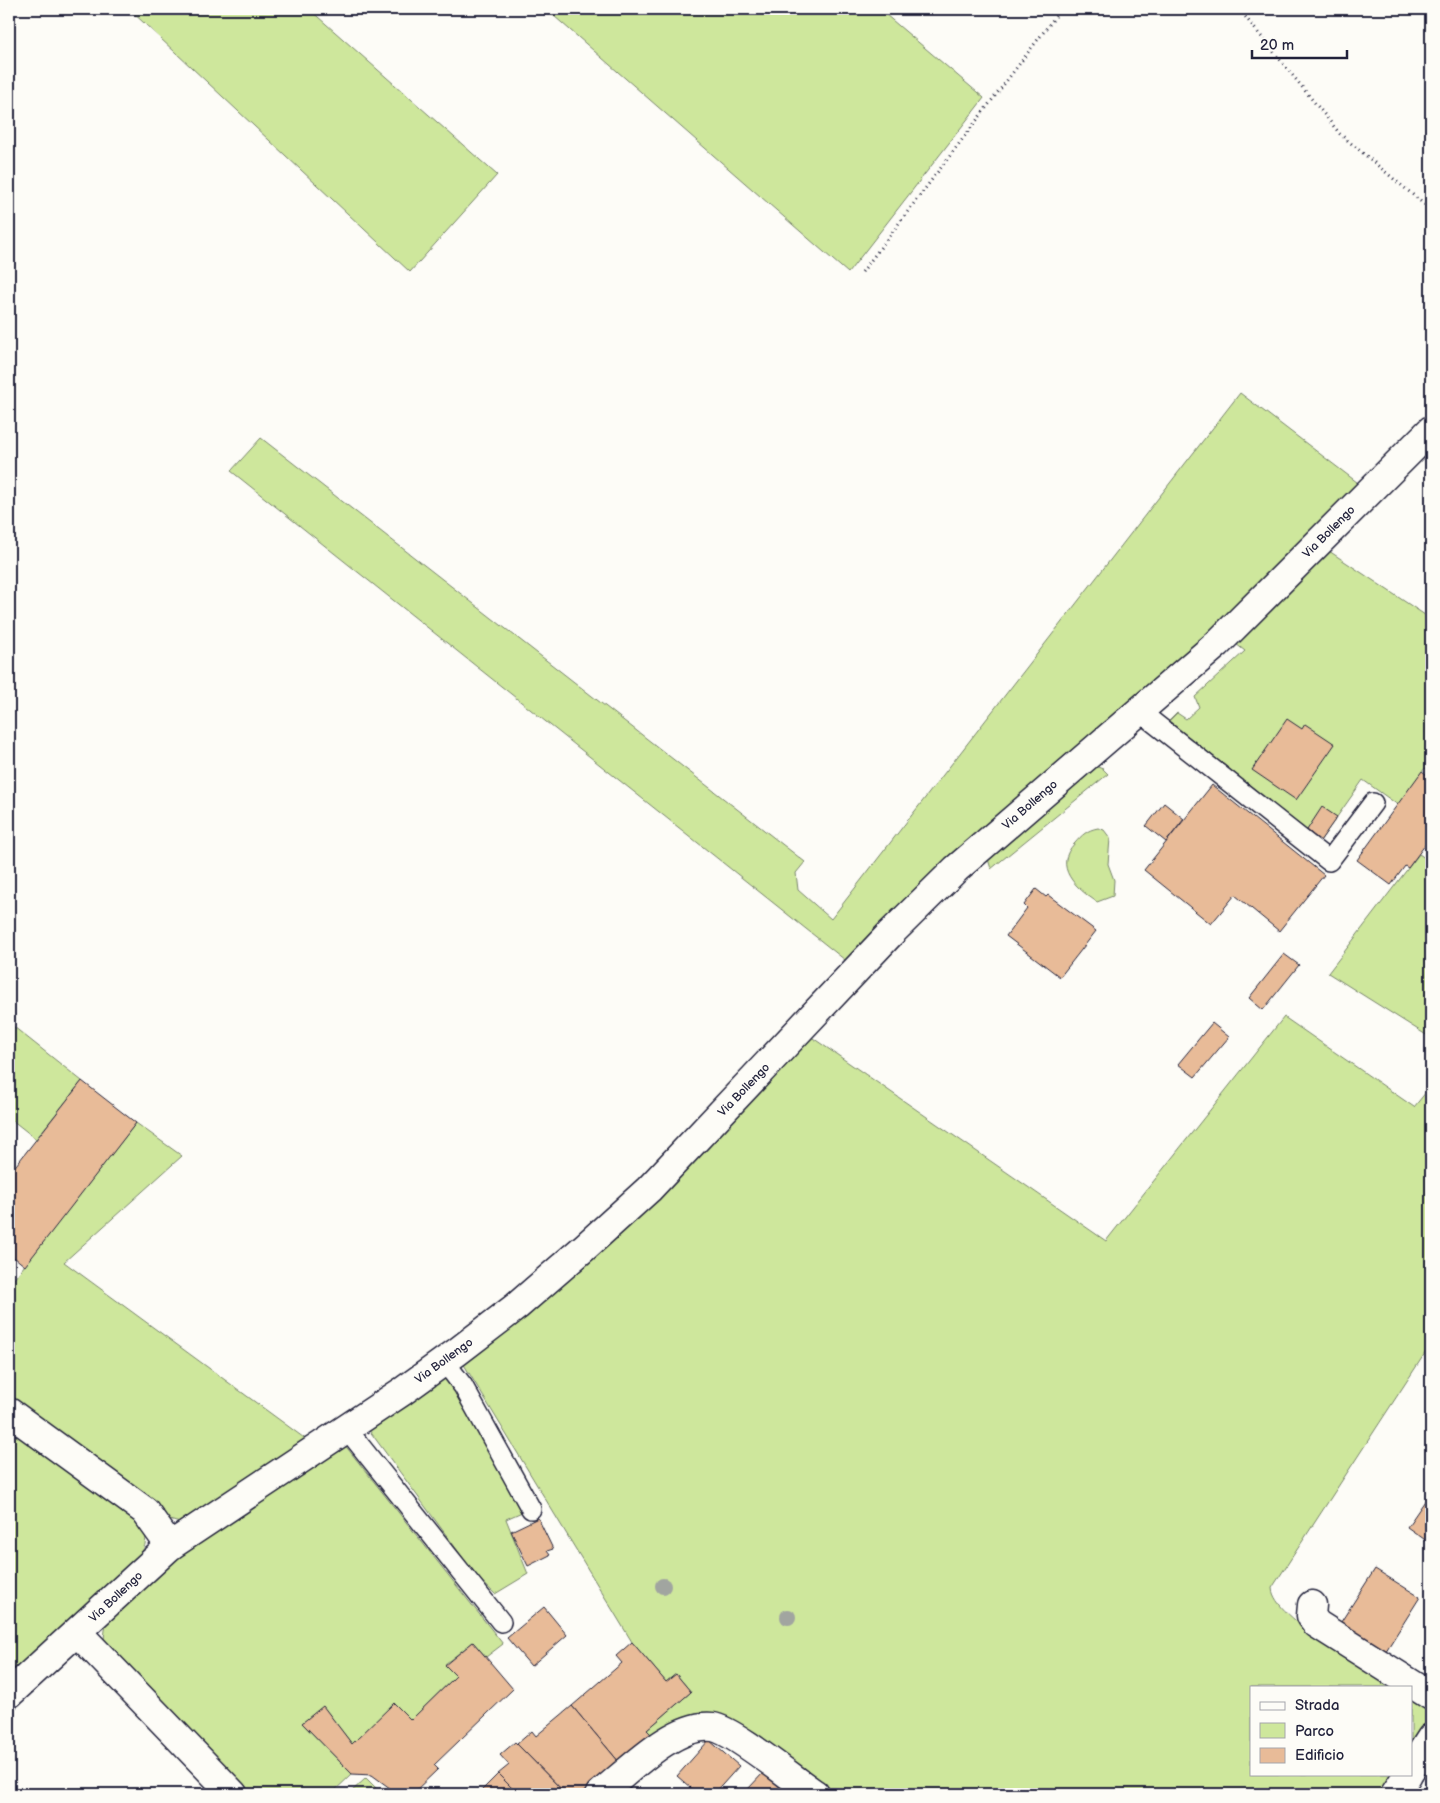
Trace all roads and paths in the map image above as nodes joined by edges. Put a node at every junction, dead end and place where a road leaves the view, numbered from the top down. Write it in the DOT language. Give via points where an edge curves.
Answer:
graph roads {
  1 [pos="1061,9"];
  2 [pos="1239,9"];
  3 [pos="1431,210"];
  4 [pos="862,272"];
  5 [pos="1431,430"];
  6 [pos="1139,711"];
  7 [pos="1373,803"];
  8 [pos="444,1361"];
  9 [pos="9,1412"];
  10 [pos="346,1428"];
  11 [pos="531,1509"];
  12 [pos="170,1546"];
  13 [pos="1312,1604"];
  14 [pos="501,1622"];
  15 [pos="78,1633"];
  16 [pos="9,1694"];
  17 [pos="1431,1696"];
  18 [pos="1431,1738"];
  19 [pos="1412,1766"];
  20 [pos="1407,1776"];
  21 [pos="233,1794"];
  22 [pos="600,1794"];
  23 [pos="815,1794"];
  24 [pos="1395,1794"];
  1 -- 4 [label="path"];
  2 -- 3 [label="path" via="1340,134"];
  5 -- 6 [label="street, Via Bollengo" via="1217,644"];
  6 -- 7 [label="lane" via="1329,861"];
  6 -- 8 [label="street, Via Bollengo" via="956,869 890,934 649,1189 517,1306"];
  8 -- 10 [label="street, Via Bollengo"];
  8 -- 11 [label="lane" via="463,1386"];
  9 -- 12 [label="street" via="146,1511"];
  10 -- 12 [label="street, Via Bollengo"];
  10 -- 14 [label="lane"];
  12 -- 15 [label="street, Via Bollengo"];
  13 -- 17 [label="street" via="1311,1616 1317,1624"];
  15 -- 16 [label="street, Via Bollengo"];
  15 -- 21 [label="street"];
  18 -- 19 [label="street"];
  20 -- 24 [label="street"];
  22 -- 23 [label="street" via="653,1750 685,1730 700,1727 725,1730"];
}
